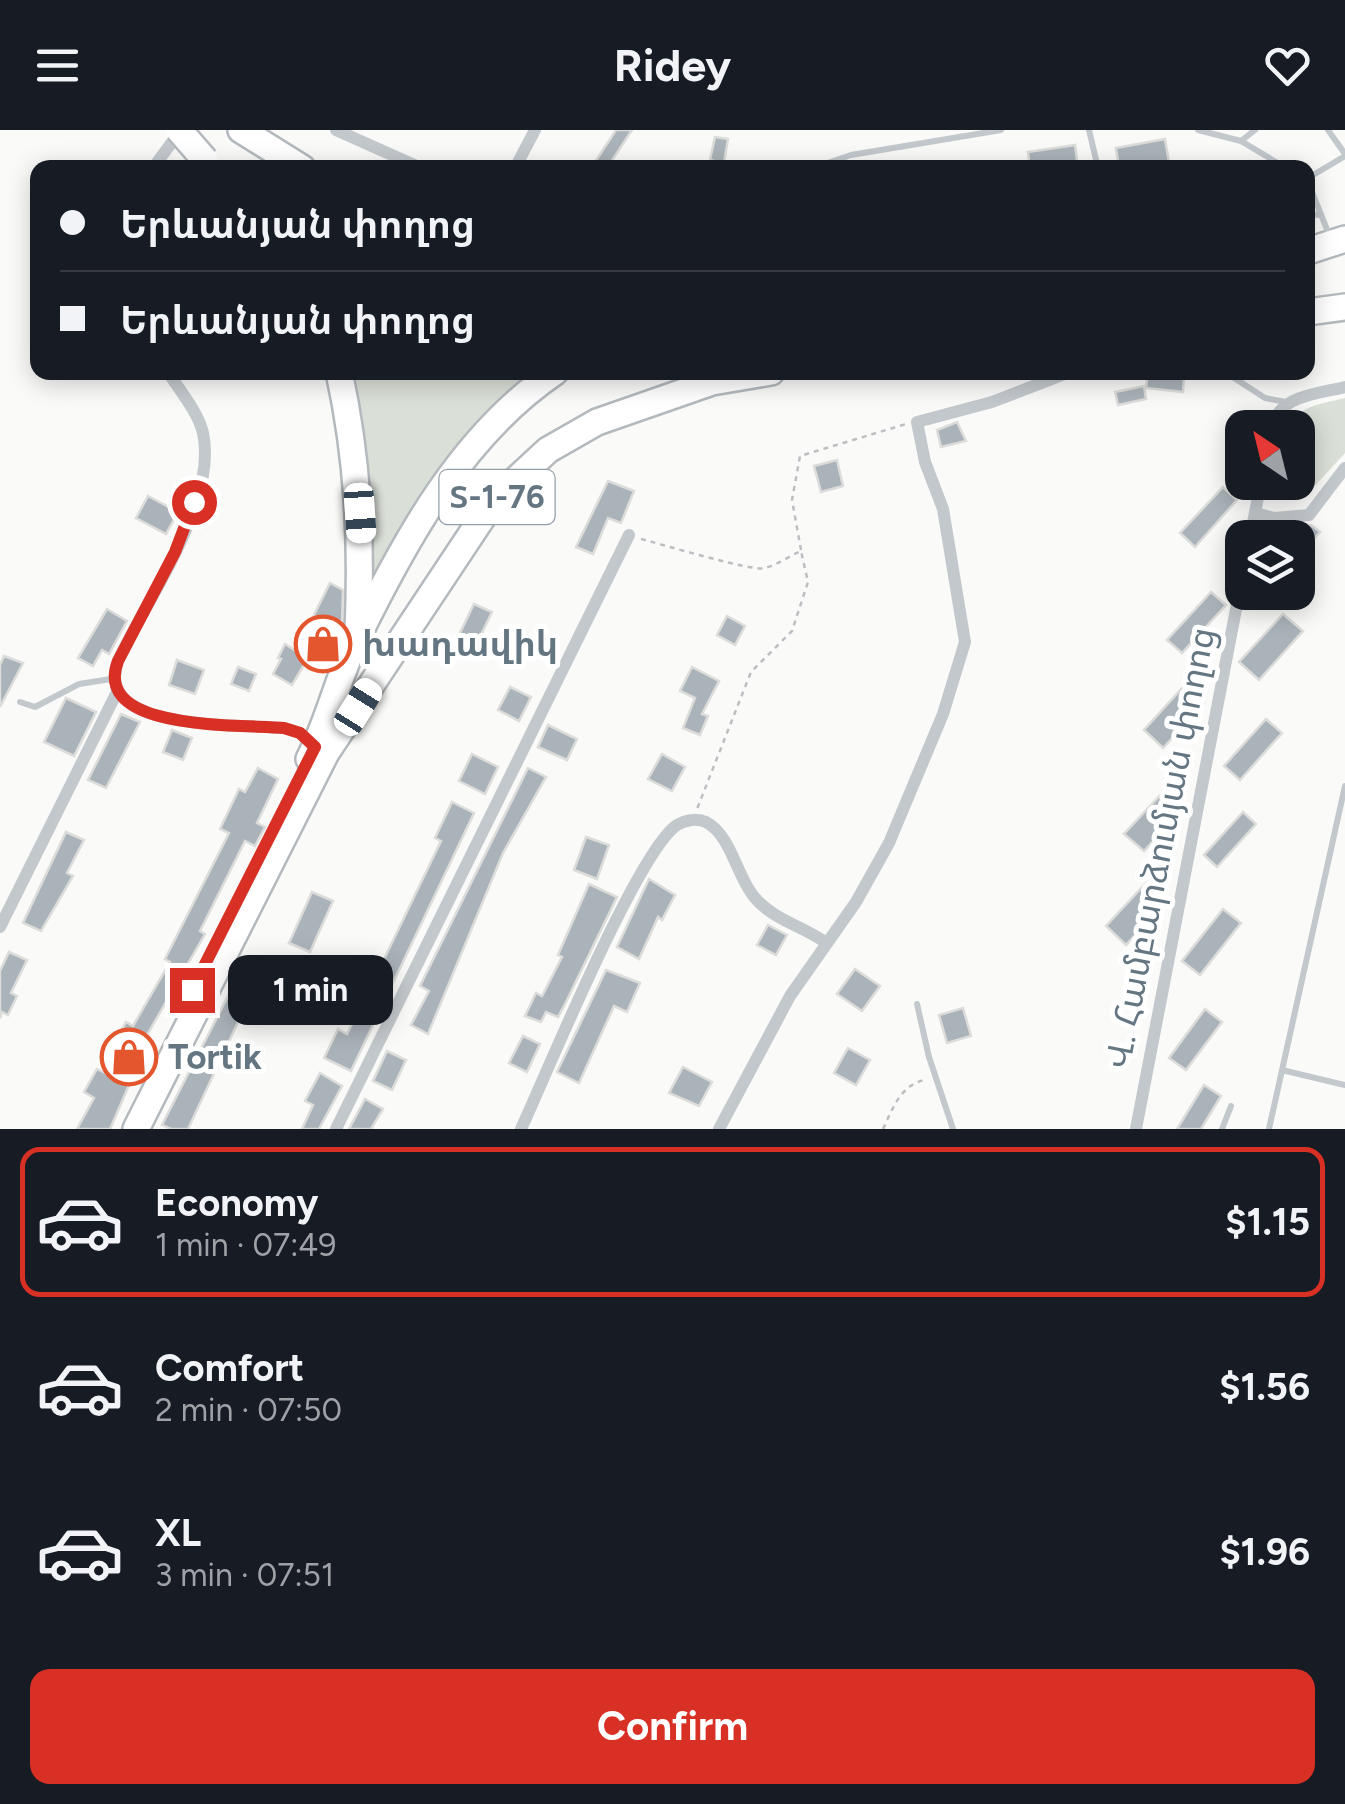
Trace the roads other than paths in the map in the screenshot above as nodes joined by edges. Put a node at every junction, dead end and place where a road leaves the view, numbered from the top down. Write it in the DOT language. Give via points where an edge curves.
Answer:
graph roads {
  1 [pos="180,130"];
  2 [pos="242,130"];
  3 [pos="336,130"];
  4 [pos="535,130"];
  5 [pos="1000,130"];
  6 [pos="1089,130"];
  7 [pos="1198,130"];
  8 [pos="1255,130"];
  9 [pos="1328,130"];
  10 [pos="1241,142"];
  11 [pos="524,151"];
  12 [pos="1345,155"];
  13 [pos="159,160"];
  14 [pos="206,160"];
  15 [pos="289,160"];
  16 [pos="403,160"];
  17 [pos="519,160"];
  18 [pos="524,160"];
  19 [pos="838,160"];
  20 [pos="1096,160"];
  21 [pos="1272,160"];
  22 [pos="1315,175"];
  23 [pos="1315,198"];
  24 [pos="1315,214"];
  25 [pos="1322,215"];
  26 [pos="1327,247"];
  27 [pos="1345,307"];
  28 [pos="1315,313"];
  29 [pos="1315,315"];
  30 [pos="1345,318"];
  31 [pos="173,380"];
  32 [pos="340,380"];
  33 [pos="545,380"];
  34 [pos="724,380"];
  35 [pos="1049,380"];
  36 [pos="1237,380"];
  37 [pos="1345,387"];
  38 [pos="1288,402"];
  39 [pos="1280,410"];
  40 [pos="1345,468"];
  41 [pos="1258,500"];
  42 [pos="1255,513"];
  43 [pos="1254,520"];
  44 [pos="630,535"];
  45 [pos="1236,610"];
  46 [pos="357,638"];
  47 [pos="111,679"];
  48 [pos="116,694"];
  49 [pos="20,702"];
  50 [pos="321,750"];
  51 [pos="1345,786"];
  52 [pos="0,927"];
  53 [pos="825,942"];
  54 [pos="918,1004"];
  55 [pos="1282,1070"];
  56 [pos="1345,1085"];
  57 [pos="1231,1106"];
  58 [pos="1139,1127"];
  59 [pos="122,1129"];
  60 [pos="136,1129"];
  61 [pos="336,1129"];
  62 [pos="521,1129"];
  63 [pos="719,1129"];
  64 [pos="953,1129"];
  65 [pos="1222,1129"];
  66 [pos="1268,1129"];
  1 -- 13 [label="street"];
  1 -- 14 [label="highway, bridge"];
  2 -- 15 [label="highway"];
  3 -- 16 [label="street"];
  4 -- 11 [label="street"];
  5 -- 19 [label="lane"];
  6 -- 20 [label="lane"];
  7 -- 10 [label="lane"];
  8 -- 10 [label="lane"];
  9 -- 12 [label="lane"];
  10 -- 21 [label="lane"];
  11 -- 17 [label="street"];
  11 -- 18 [label="street"];
  12 -- 22 [label="lane"];
  23 -- 25 [label="lane"];
  24 -- 25 [label="lane"];
  25 -- 26 [label="lane"];
  27 -- 28 [label="highway"];
  29 -- 30 [label="highway"];
  31 -- 47 [label="street" via="202,430 204,478"];
  32 -- 46 [label="highway" via="358,481"];
  33 -- 46 [label="highway, Տ-1-76" via="469,450"];
  34 -- 50 [label="highway, Տ-1-76" via="572,434 528,466 494,500"];
  35 -- 53 [label="street" via="916,422 943,508 965,642 944,714 889,843"];
  36 -- 38 [label="lane" via="1265,398"];
  37 -- 38 [label="street"];
  38 -- 39 [label="street"];
  40 -- 42 [label="street" via="1309,516"];
  41 -- 42 [label="street"];
  42 -- 43 [label="street"];
  44 -- 61 [label="street"];
  45 -- 58 [label="street, Վ. Համբարձումյան փողոց"];
  46 -- 50 [label="highway, Տ-1-76"];
  47 -- 48 [label="street"];
  47 -- 49 [label="lane" via="79,684 35,707"];
  48 -- 50 [label="street" via="131,708 160,717 284,728"];
  48 -- 52 [label="street"];
  50 -- 59 [label="highway, Տ-1-76"];
  50 -- 60 [label="highway, Տ-1-76"];
  51 -- 55 [label="lane"];
  53 -- 62 [label="street" via="782,921 755,898 724,839 706,822 678,824 646,863"];
  53 -- 63 [label="street"];
  54 -- 64 [label="lane"];
  55 -- 56 [label="lane"];
  55 -- 66 [label="lane"];
  57 -- 65 [label="lane"];
}
